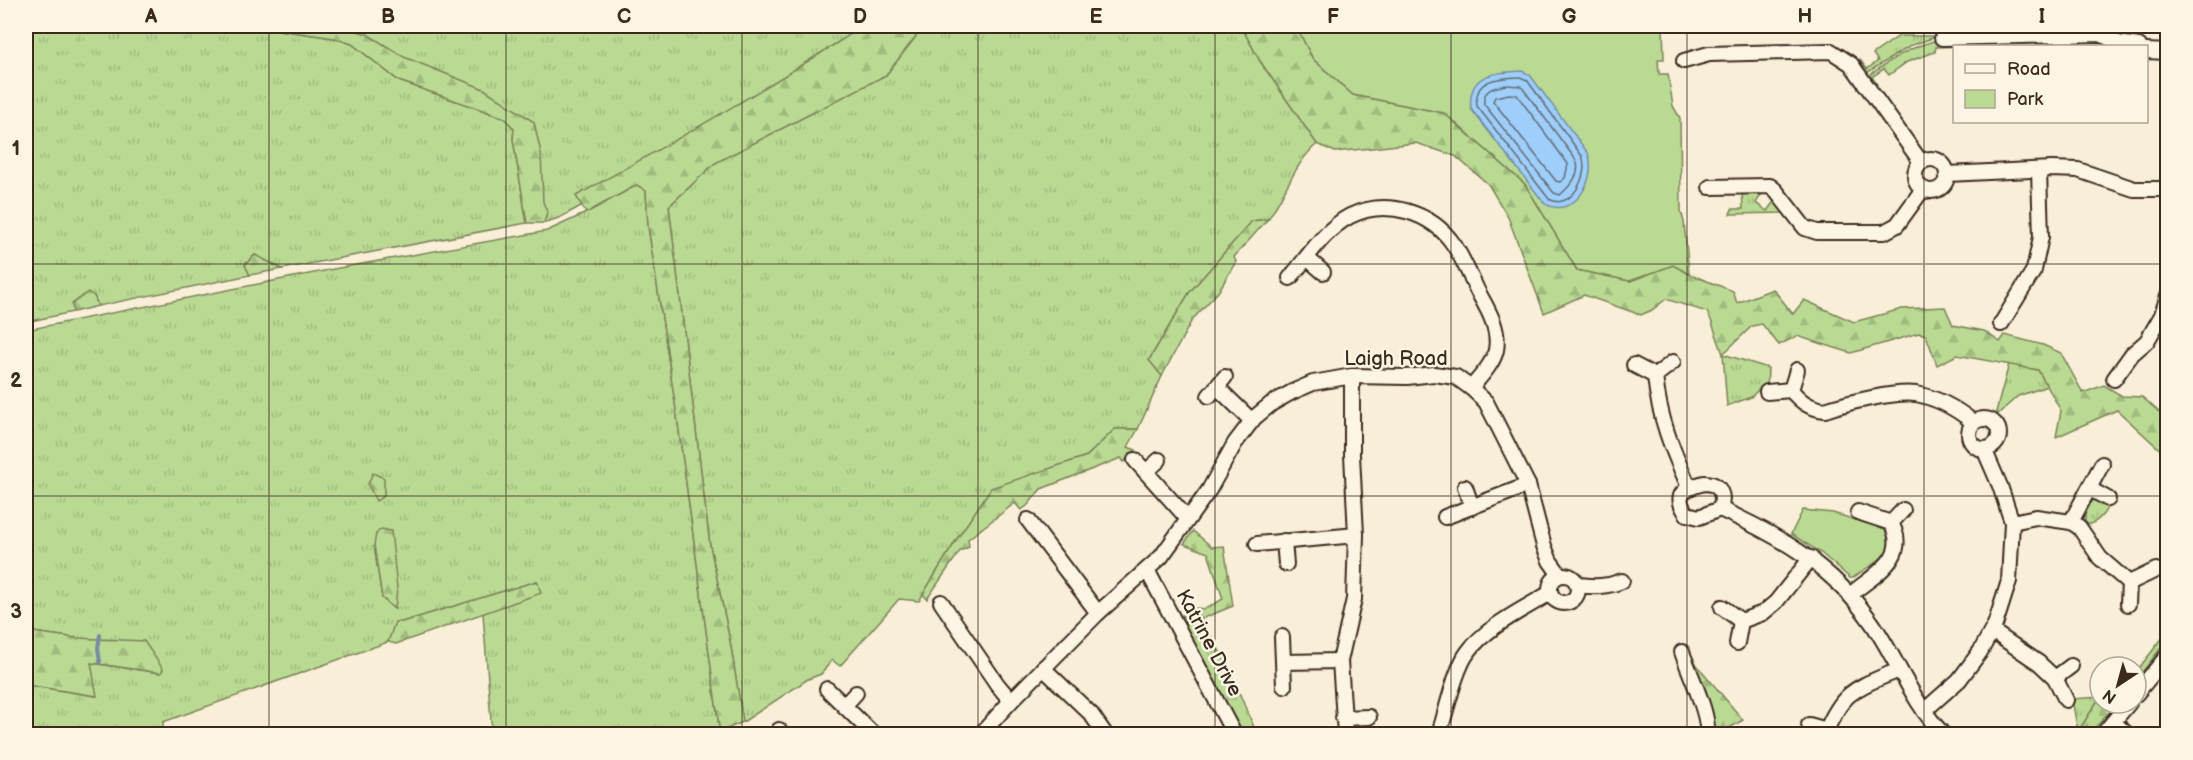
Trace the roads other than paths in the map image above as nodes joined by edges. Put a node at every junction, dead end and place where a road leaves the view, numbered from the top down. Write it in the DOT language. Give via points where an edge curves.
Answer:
graph roads {
  1 [pos="1965,31"];
  2 [pos="1942,38"];
  3 [pos="2128,45"];
  4 [pos="2148,51"];
  5 [pos="2168,52"];
  6 [pos="1684,60"];
  7 [pos="1922,162"];
  8 [pos="2039,171"];
  9 [pos="1947,174"];
  10 [pos="1710,187"];
  11 [pos="1923,189"];
  12 [pos="2168,189"];
  13 [pos="1307,258"];
  14 [pos="1323,272"];
  15 [pos="1290,279"];
  16 [pos="2168,295"];
  17 [pos="2001,324"];
  18 [pos="1673,362"];
  19 [pos="1634,365"];
  20 [pos="1797,370"];
  21 [pos="1352,376"];
  22 [pos="1655,376"];
  23 [pos="2114,379"];
  24 [pos="1217,387"];
  25 [pos="1471,388"];
  26 [pos="1791,390"];
  27 [pos="1767,392"];
  28 [pos="1252,421"];
  29 [pos="1973,422"];
  30 [pos="1984,449"];
  31 [pos="1136,460"];
  32 [pos="1160,460"];
  33 [pos="2102,464"];
  34 [pos="1146,472"];
  35 [pos="1528,486"];
  36 [pos="1465,487"];
  37 [pos="1689,487"];
  38 [pos="2090,489"];
  39 [pos="2108,499"];
  40 [pos="1472,507"];
  41 [pos="1720,509"];
  42 [pos="1903,510"];
  43 [pos="1858,512"];
  44 [pos="1445,517"];
  45 [pos="1188,519"];
  46 [pos="1028,520"];
  47 [pos="2012,522"];
  48 [pos="2071,522"];
  49 [pos="1891,523"];
  50 [pos="1356,535"];
  51 [pos="1284,541"];
  52 [pos="1257,544"];
  53 [pos="1811,558"];
  54 [pos="1286,564"];
  55 [pos="1147,570"];
  56 [pos="2156,570"];
  57 [pos="1560,575"];
  58 [pos="1622,581"];
  59 [pos="2129,583"];
  60 [pos="1578,585"];
  61 [pos="1550,593"];
  62 [pos="1850,595"];
  63 [pos="941,602"];
  64 [pos="2127,604"];
  65 [pos="1722,607"];
  66 [pos="1098,613"];
  67 [pos="952,619"];
  68 [pos="1741,621"];
  69 [pos="940,627"];
  70 [pos="1992,631"];
  71 [pos="1282,637"];
  72 [pos="1737,643"];
  73 [pos="1682,652"];
  74 [pos="2168,655"];
  75 [pos="1341,661"];
  76 [pos="1284,662"];
  77 [pos="2071,666"];
  78 [pos="1043,668"];
  79 [pos="1899,670"];
  80 [pos="2055,678"];
  81 [pos="2148,679"];
  82 [pos="1284,686"];
  83 [pos="827,689"];
  84 [pos="856,693"];
  85 [pos="2066,700"];
  86 [pos="1011,701"];
  87 [pos="844,706"];
  88 [pos="1924,711"];
  89 [pos="2119,715"];
  90 [pos="1369,717"];
  91 [pos="1343,718"];
  92 [pos="2113,722"];
  93 [pos="1809,725"];
  94 [pos="1826,732"];
  95 [pos="873,735"];
  96 [pos="981,735"];
  97 [pos="1105,735"];
  98 [pos="1234,735"];
  99 [pos="1345,735"];
  100 [pos="1439,735"];
  101 [pos="1706,735"];
  102 [pos="1943,735"];
  103 [pos="2103,735"];
  104 [pos="2127,735"];
  1 -- 2 [label="street"];
  1 -- 3 [label="street" via="2101,34"];
  4 -- 5 [label="street"];
  6 -- 7 [label="street" via="1708,54 1831,51 1851,64"];
  7 -- 9 [label="street" via="1939,161"];
  7 -- 11 [label="street" via="1915,174"];
  8 -- 9 [label="street"];
  8 -- 12 [label="street" via="2078,170 2134,189"];
  8 -- 17 [label="street" via="2041,237 2034,270"];
  9 -- 11 [label="street" via="1941,187"];
  10 -- 11 [label="street" via="1770,186 1805,228 1816,232 1884,232 1897,225"];
  13 -- 14 [label="street"];
  13 -- 15 [label="street"];
  13 -- 25 [label="street" via="1334,227 1350,216 1370,210 1408,211 1434,224 1454,245 1496,331 1496,350"];
  16 -- 23 [label="street" via="2147,341"];
  18 -- 22 [label="street"];
  19 -- 22 [label="street"];
  20 -- 26 [label="street"];
  21 -- 25 [label="street, Laigh Road" via="1434,374 1456,377"];
  21 -- 28 [label="street, Laigh Road" via="1313,383 1292,392"];
  21 -- 50 [label="street"];
  22 -- 37 [label="street" via="1665,430"];
  24 -- 28 [label="street"];
  25 -- 35 [label="street, Laigh Road" via="1486,402"];
  26 -- 27 [label="street"];
  26 -- 29 [label="street" via="1804,404 1825,410 1915,394 1958,410"];
  28 -- 45 [label="street, Laigh Road"];
  29 -- 30 [label="street" via="1970,442"];
  29 -- 30 [label="street" via="1986,419 1998,428 1996,442"];
  30 -- 47 [label="street"];
  31 -- 34 [label="street"];
  32 -- 34 [label="street"];
  33 -- 38 [label="street"];
  34 -- 45 [label="street"];
  35 -- 40 [label="street"];
  35 -- 57 [label="street, Laigh Road" via="1544,546"];
  36 -- 40 [label="street"];
  37 -- 41 [label="street" via="1704,483 1717,487 1723,498"];
  37 -- 41 [label="street" via="1681,496 1687,514 1699,518"];
  38 -- 39 [label="street"];
  38 -- 48 [label="street"];
  40 -- 44 [label="street"];
  41 -- 53 [label="street"];
  42 -- 49 [label="street"];
  43 -- 49 [label="street"];
  45 -- 55 [label="street, Laigh Road"];
  46 -- 66 [label="street" via="1032,536"];
  47 -- 48 [label="street" via="2036,517"];
  47 -- 70 [label="street" via="2009,581"];
  48 -- 59 [label="street" via="2079,527 2100,558"];
  49 -- 62 [label="street" via="1897,544 1890,564"];
  50 -- 51 [label="street"];
  50 -- 75 [label="street" via="1354,599"];
  51 -- 52 [label="street"];
  51 -- 54 [label="street"];
  53 -- 62 [label="street"];
  53 -- 68 [label="street" via="1776,602 1763,613"];
  55 -- 66 [label="street, Laigh Road"];
  55 -- 98 [label="street, Katrine Drive"];
  56 -- 59 [label="street"];
  57 -- 60 [label="street" via="1573,578"];
  57 -- 61 [label="street" via="1552,580"];
  58 -- 60 [label="street" via="1596,587"];
  59 -- 64 [label="street"];
  60 -- 61 [label="street" via="1577,595 1570,602 1556,600"];
  61 -- 100 [label="street" via="1487,633 1468,652"];
  62 -- 79 [label="street"];
  63 -- 67 [label="street"];
  65 -- 68 [label="street"];
  66 -- 78 [label="street, Laigh Road"];
  67 -- 69 [label="street"];
  67 -- 86 [label="street"];
  68 -- 72 [label="street"];
  70 -- 80 [label="street"];
  70 -- 88 [label="street" via="1959,680"];
  71 -- 76 [label="street"];
  73 -- 101 [label="street" via="1709,727"];
  74 -- 81 [label="street"];
  75 -- 76 [label="street"];
  75 -- 91 [label="street"];
  76 -- 82 [label="street"];
  77 -- 80 [label="street"];
  78 -- 86 [label="street, Laigh Road"];
  78 -- 97 [label="street" via="1091,714"];
  79 -- 88 [label="street"];
  79 -- 94 [label="street" via="1857,688 1846,697"];
  80 -- 85 [label="street"];
  83 -- 87 [label="street"];
  84 -- 87 [label="street"];
  86 -- 96 [label="street, Laigh Road"];
  87 -- 95 [label="street"];
  88 -- 102 [label="street"];
  89 -- 92 [label="street"];
  90 -- 91 [label="street"];
  91 -- 99 [label="street"];
  92 -- 103 [label="street"];
  92 -- 104 [label="street"];
  93 -- 94 [label="street"];
}
